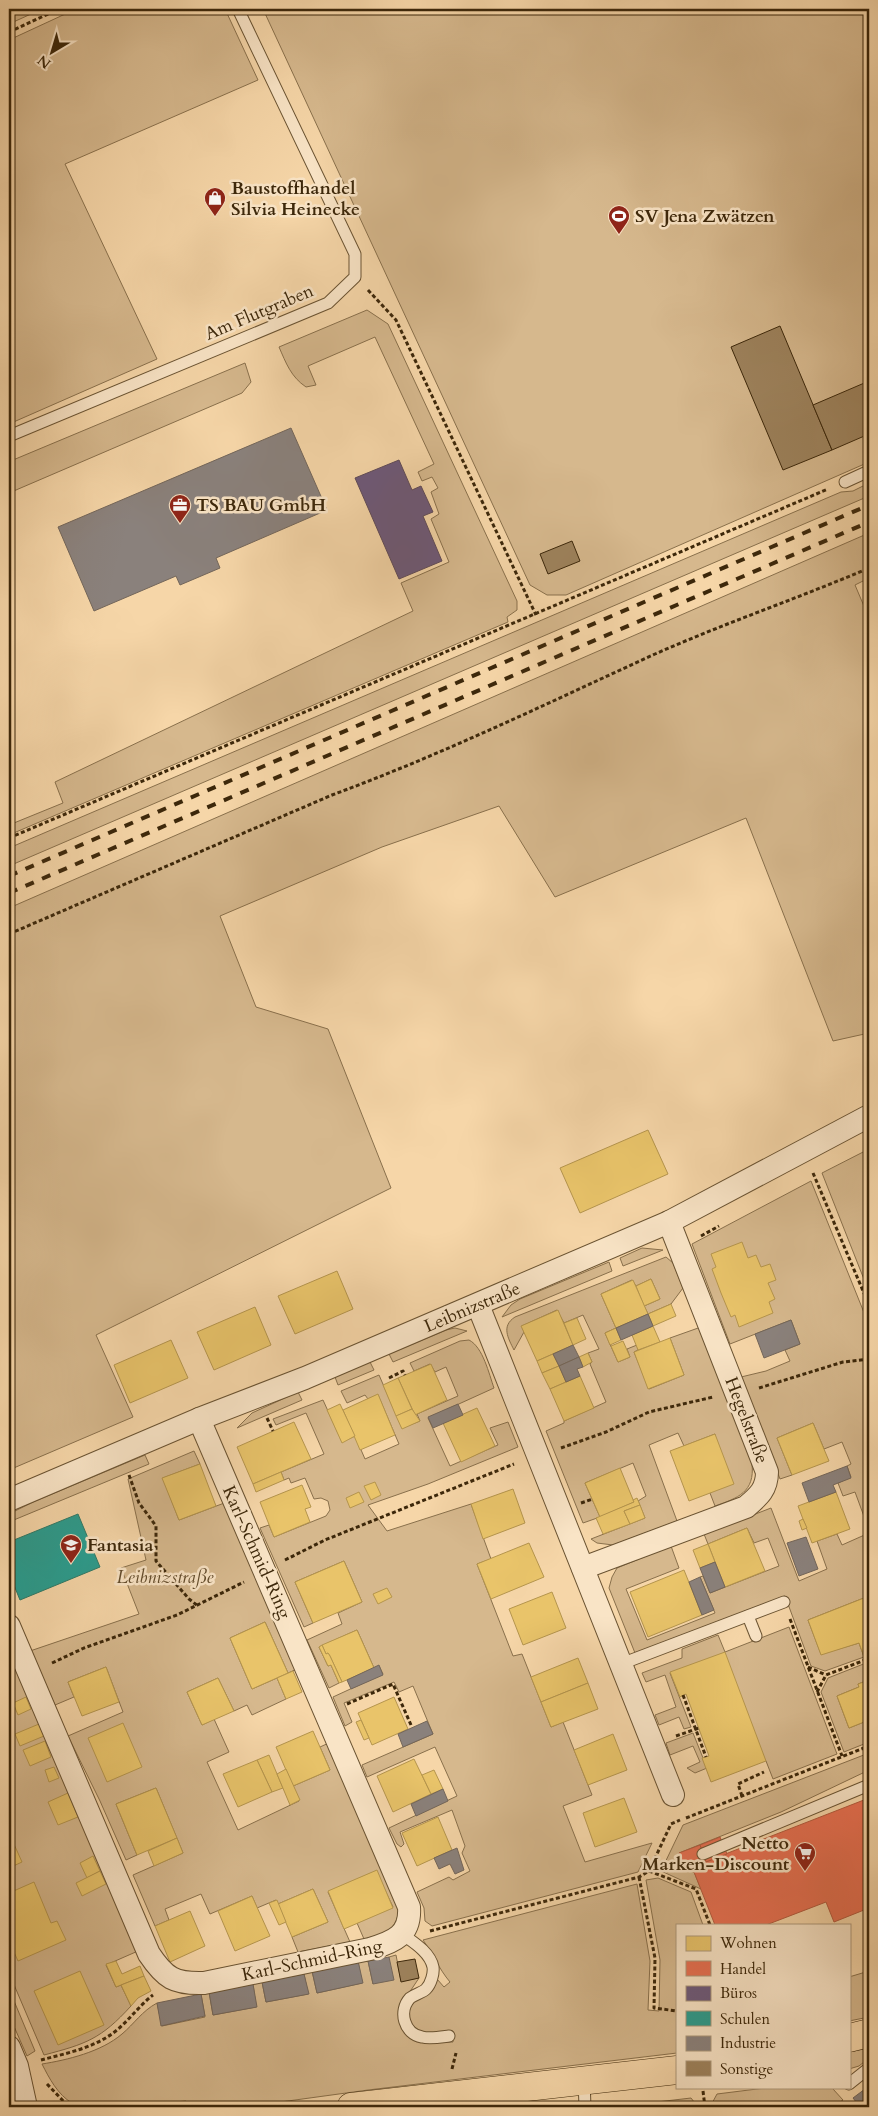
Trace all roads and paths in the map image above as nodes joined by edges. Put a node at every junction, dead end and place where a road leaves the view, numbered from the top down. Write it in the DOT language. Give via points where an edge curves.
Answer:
graph roads {
  1 [pos="59,9"];
  2 [pos="238,9"];
  3 [pos="9,32"];
  4 [pos="355,277"];
  5 [pos="9,436"];
  6 [pos="869,471"];
  7 [pos="845,482"];
  8 [pos="869,568"];
  9 [pos="536,615"];
  10 [pos="9,838"];
  11 [pos="9,934"];
  12 [pos="869,1116"];
  13 [pos="804,1151"];
  14 [pos="669,1222"];
  15 [pos="718,1226"];
  16 [pos="694,1240"];
  17 [pos="869,1304"];
  18 [pos="478,1305"];
  19 [pos="869,1359"];
  20 [pos="405,1375"];
  21 [pos="389,1378"];
  22 [pos="756,1388"];
  23 [pos="716,1396"];
  24 [pos="267,1418"];
  25 [pos="199,1419"];
  26 [pos="273,1431"];
  27 [pos="560,1448"];
  28 [pos="518,1462"];
  29 [pos="129,1474"];
  30 [pos="9,1500"];
  31 [pos="284,1561"];
  32 [pos="583,1568"];
  33 [pos="249,1579"];
  34 [pos="784,1602"];
  35 [pos="198,1606"];
  36 [pos="748,1616"];
  37 [pos="9,1626"];
  38 [pos="756,1636"];
  39 [pos="865,1660"];
  40 [pos="621,1664"];
  41 [pos="46,1667"];
  42 [pos="808,1667"];
  43 [pos="826,1675"];
  44 [pos="818,1692"];
  45 [pos="683,1695"];
  46 [pos="350,1712"];
  47 [pos="411,1725"];
  48 [pos="697,1728"];
  49 [pos="674,1736"];
  50 [pos="869,1746"];
  51 [pos="842,1756"];
  52 [pos="706,1757"];
  53 [pos="764,1772"];
  54 [pos="869,1785"];
  55 [pos="673,1795"];
  56 [pos="742,1796"];
  57 [pos="703,1854"];
  58 [pos="649,1871"];
  59 [pos="639,1877"];
  60 [pos="710,1924"];
  61 [pos="402,1934"];
  62 [pos="170,1978"];
  63 [pos="676,2011"];
  64 [pos="869,2033"];
  65 [pos="449,2036"];
  66 [pos="850,2038"];
  67 [pos="9,2047"];
  68 [pos="35,2062"];
  69 [pos="869,2068"];
  70 [pos="676,2070"];
  71 [pos="43,2079"];
  72 [pos="584,2080"];
  73 [pos="850,2084"];
  74 [pos="703,2091"];
  75 [pos="445,2096"];
  76 [pos="26,2107"];
  77 [pos="69,2107"];
  78 [pos="351,2107"];
  79 [pos="585,2107"];
  80 [pos="705,2107"];
  1 -- 3 [label="path"];
  2 -- 4 [label="lane" via="355,254"];
  4 -- 5 [label="lane, Am Flutgraben" via="328,303"];
  4 -- 9 [label="path" via="396,320"];
  6 -- 7 [label="lane"];
  7 -- 9 [label="path"];
  8 -- 11 [label="path" via="665,650 472,739 332,795"];
  9 -- 10 [label="path"];
  12 -- 13 [label="street, Leibnizstraße"];
  13 -- 14 [label="street, Leibnizstraße"];
  13 -- 17 [label="path"];
  14 -- 18 [label="street, Leibnizstraße"];
  14 -- 32 [label="street, Hegelstraße" via="767,1472 767,1483 746,1507"];
  15 -- 16 [label="path"];
  18 -- 25 [label="street, Leibnizstraße"];
  18 -- 32 [label="street"];
  19 -- 22 [label="path" via="843,1362"];
  20 -- 21 [label="path" via="403,1371"];
  23 -- 27 [label="path" via="649,1412"];
  24 -- 26 [label="path"];
  25 -- 30 [label="street, Leibnizstraße"];
  25 -- 61 [label="street, Karl-Schmid-Ring" via="409,1907 410,1920"];
  28 -- 31 [label="path" via="325,1540"];
  29 -- 35 [label="path" via="139,1503 156,1526 156,1561"];
  32 -- 40 [label="street"];
  33 -- 35 [label="path"];
  34 -- 36 [label="lane"];
  34 -- 42 [label="path"];
  35 -- 41 [label="path" via="84,1648"];
  36 -- 38 [label="lane"];
  36 -- 40 [label="lane"];
  37 -- 62 [label="street" via="149,1954"];
  39 -- 43 [label="path"];
  40 -- 55 [label="street"];
  42 -- 43 [label="path"];
  42 -- 44 [label="path"];
  43 -- 44 [label="path"];
  44 -- 51 [label="path"];
  45 -- 48 [label="path"];
  46 -- 47 [label="path" via="346,1704 393,1684"];
  48 -- 49 [label="path"];
  48 -- 52 [label="path"];
  50 -- 51 [label="path"];
  51 -- 56 [label="path"];
  53 -- 56 [label="path" via="738,1784"];
  54 -- 57 [label="lane"];
  56 -- 58 [label="path" via="672,1824"];
  58 -- 59 [label="path"];
  58 -- 60 [label="path" via="696,1890"];
  59 -- 61 [label="path" via="433,1931"];
  59 -- 63 [label="path" via="655,1958 654,2008"];
  61 -- 62 [label="street, Karl-Schmid-Ring" via="390,1943 370,1949 204,1982 185,1984"];
  61 -- 65 [label="lane" via="420,1948 433,1968 426,1989 409,1999 404,2007 403,2019 409,2030 421,2037"];
  62 -- 68 [label="path" via="117,2030 95,2044"];
  64 -- 66 [label="main road"];
  65 -- 75 [label="path" via="458,2047"];
  67 -- 76 [label="street" via="17,2066"];
  69 -- 73 [label="lane"];
  70 -- 72 [label="main road"];
  71 -- 77 [label="path"];
  72 -- 75 [label="main road"];
  72 -- 79 [label="lane"];
  74 -- 80 [label="path"];
  75 -- 78 [label="main road"];
}
